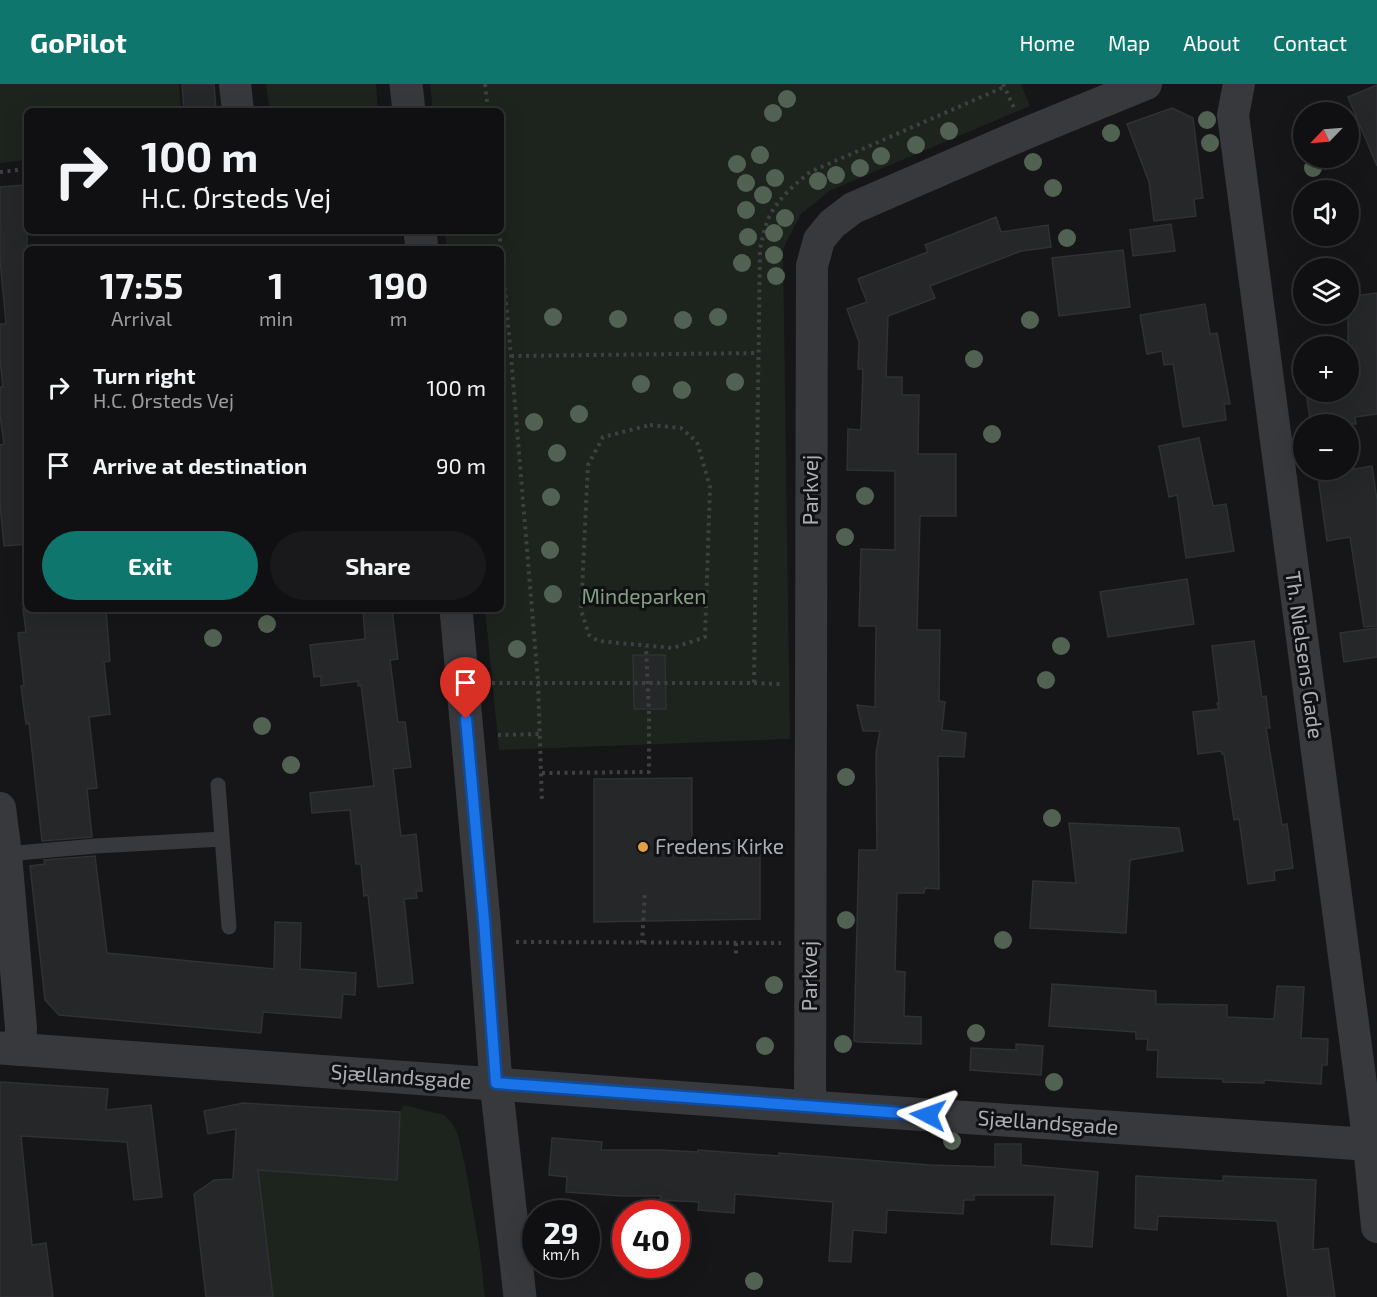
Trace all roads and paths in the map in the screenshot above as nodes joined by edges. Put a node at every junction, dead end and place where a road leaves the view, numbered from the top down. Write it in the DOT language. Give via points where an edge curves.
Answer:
graph roads {
  1 [pos="236,84"];
  2 [pos="406,84"];
  3 [pos="485,84"];
  4 [pos="1146,84"];
  5 [pos="1239,84"];
  6 [pos="1004,87"];
  7 [pos="238,108"];
  8 [pos="409,108"];
  9 [pos="488,108"];
  10 [pos="24,169"];
  11 [pos="0,172"];
  12 [pos="504,281"];
  13 [pos="758,353"];
  14 [pos="511,356"];
  15 [pos="456,612"];
  16 [pos="646,646"];
  17 [pos="538,682"];
  18 [pos="648,682"];
  19 [pos="485,683"];
  20 [pos="540,734"];
  21 [pos="491,735"];
  22 [pos="541,773"];
  23 [pos="218,785"];
  24 [pos="543,803"];
  25 [pos="0,808"];
  26 [pos="222,839"];
  27 [pos="6,854"];
  28 [pos="645,891"];
  29 [pos="229,927"];
  30 [pos="514,942"];
  31 [pos="736,942"];
  32 [pos="642,943"];
  33 [pos="810,943"];
  34 [pos="736,955"];
  35 [pos="10,1049"];
  36 [pos="496,1083"];
  37 [pos="810,1107"];
  38 [pos="1373,1145"];
  39 [pos="1377,1227"];
  40 [pos="520,1297"];
  1 -- 7 [label="street"];
  2 -- 8 [label="street"];
  3 -- 9 [label="path"];
  4 -- 33 [label="street, Parkvej" via="853,208 819,240 812,266"];
  5 -- 38 [label="street, Th. Nielsens Gade" via="1233,115"];
  6 -- 13 [label="path" via="810,172 790,188 769,217 760,248"];
  10 -- 11 [label="path"];
  12 -- 14 [label="path"];
  13 -- 14 [label="path"];
  13 -- 18 [label="path" via="754,683"];
  14 -- 17 [label="path"];
  15 -- 36 [label="street"];
  16 -- 16 [label="path" via="673,648 705,637 710,487 697,442 681,428 650,424 603,437 588,465 581,610 589,635 598,641"];
  16 -- 18 [label="path"];
  17 -- 18 [label="path"];
  17 -- 19 [label="path"];
  17 -- 20 [label="path"];
  18 -- 22 [label="path" via="649,772"];
  20 -- 21 [label="path"];
  20 -- 22 [label="path"];
  22 -- 24 [label="path"];
  23 -- 26 [label="lane"];
  25 -- 27 [label="street"];
  26 -- 27 [label="lane"];
  26 -- 29 [label="lane"];
  27 -- 35 [label="street" via="21,1028"];
  28 -- 32 [label="path"];
  30 -- 32 [label="path"];
  31 -- 32 [label="path"];
  31 -- 33 [label="path"];
  31 -- 34 [label="path"];
  33 -- 37 [label="street, Parkvej"];
  35 -- 36 [label="street, Sjællandsgade"];
  36 -- 37 [label="street, Sjællandsgade"];
  36 -- 40 [label="street"];
  37 -- 38 [label="street, Sjællandsgade"];
  38 -- 39 [label="street, Th. Nielsens Gade"];
}
